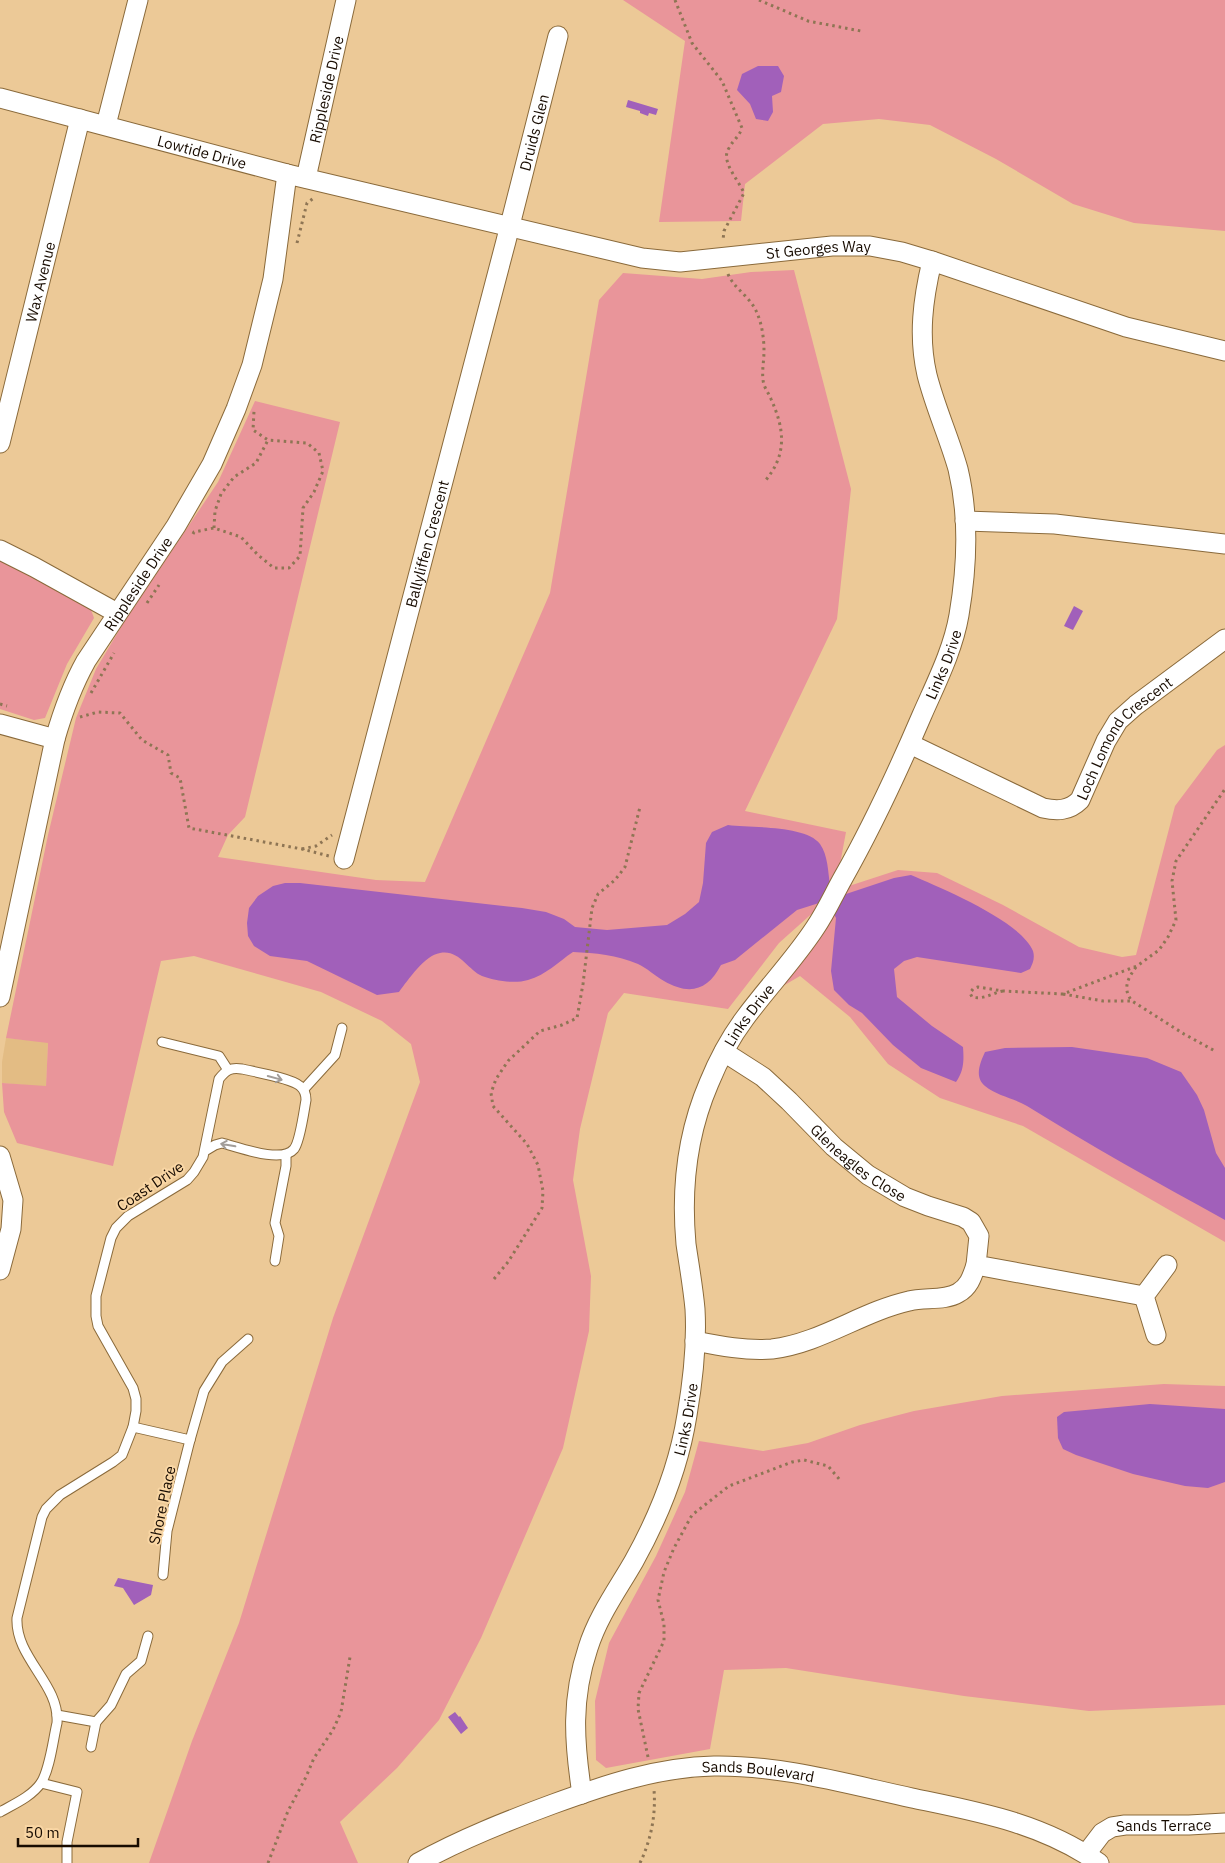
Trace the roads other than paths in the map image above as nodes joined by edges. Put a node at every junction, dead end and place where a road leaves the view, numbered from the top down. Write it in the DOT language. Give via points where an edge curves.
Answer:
graph roads {
  1 [pos="138,0"];
  2 [pos="346,0"];
  3 [pos="558,36"];
  4 [pos="0,98"];
  5 [pos="80,119"];
  6 [pos="106,125"];
  7 [pos="287,174"];
  8 [pos="306,178"];
  9 [pos="404,201"];
  10 [pos="509,228"];
  11 [pos="932,261"];
  12 [pos="1225,351"];
  13 [pos="0,440"];
  14 [pos="965,521"];
  15 [pos="1225,544"];
  16 [pos="0,550"];
  17 [pos="117,613"];
  18 [pos="1225,639"];
  19 [pos="0,724"];
  20 [pos="55,739"];
  21 [pos="910,744"];
  22 [pos="344,860"];
  23 [pos="7,930"];
  24 [pos="0,997"];
  25 [pos="342,1028"];
  26 [pos="162,1042"];
  27 [pos="724,1052"];
  28 [pos="228,1070"];
  29 [pos="304,1089"];
  30 [pos="205,1151"];
  31 [pos="286,1155"];
  32 [pos="0,1156"];
  33 [pos="275,1261"];
  34 [pos="976,1265"];
  35 [pos="1167,1265"];
  36 [pos="0,1270"];
  37 [pos="1144,1296"];
  38 [pos="1156,1335"];
  39 [pos="248,1339"];
  40 [pos="695,1341"];
  41 [pos="133,1427"];
  42 [pos="190,1440"];
  43 [pos="163,1575"];
  44 [pos="148,1636"];
  45 [pos="58,1715"];
  46 [pos="96,1722"];
  47 [pos="91,1747"];
  48 [pos="41,1783"];
  49 [pos="582,1794"];
  50 [pos="0,1812"];
  51 [pos="1225,1823"];
  52 [pos="1093,1858"];
  53 [pos="67,1863"];
  54 [pos="418,1863"];
  1 -- 6 [label="street"];
  2 -- 8 [label="street, Rippleside Drive"];
  3 -- 10 [label="street, Druids Glen"];
  4 -- 5 [label="street, Lowtide Drive"];
  5 -- 6 [label="street, Lowtide Drive"];
  5 -- 13 [label="street, Wax Avenue"];
  6 -- 7 [label="street, Lowtide Drive"];
  7 -- 8 [label="street, Lowtide Drive"];
  7 -- 17 [label="street, Rippleside Drive" via="273,279 252,365 236,410 212,464 176,526"];
  8 -- 9 [label="street, Lowtide Drive"];
  9 -- 10 [label="street, St Georges Way"];
  10 -- 11 [label="street, St Georges Way" via="663,261 852,245 902,252"];
  10 -- 22 [label="street, Ballyliffen Crescent"];
  11 -- 12 [label="street, St Georges Way" via="1111,323"];
  11 -- 14 [label="street, Links Drive" via="922,313 924,352 927,374 959,472"];
  14 -- 15 [label="street" via="1055,524"];
  14 -- 21 [label="street, Links Drive" via="966,549 959,616 950,649"];
  16 -- 17 [label="street"];
  17 -- 20 [label="street, Rippleside Drive" via="73,685"];
  18 -- 21 [label="street, Loch Lomond Crescent" via="1125,714 1111,731 1080,800 1067,809 1044,808"];
  19 -- 20 [label="street"];
  20 -- 23 [label="street, Rippleside Drive"];
  21 -- 27 [label="street, Links Drive" via="863,843 817,926 747,1015"];
  23 -- 24 [label="street, Rippleside Drive"];
  25 -- 29 [label="lane" via="335,1055"];
  26 -- 28 [label="lane" via="219,1056"];
  27 -- 34 [label="street, Gleneagles Close" via="763,1077 834,1147 868,1175 906,1197 971,1222 978,1236"];
  27 -- 40 [label="street, Links Drive" via="694,1119 687,1160 684,1202 695,1307"];
  28 -- 29 [label="lane, one-way" via="242,1069 296,1083"];
  28 -- 30 [label="lane, Coast Drive" via="219,1080"];
  29 -- 31 [label="lane" via="306,1100 297,1142"];
  31 -- 30 [label="lane, one-way" via="268,1155 222,1143"];
  30 -- 41 [label="lane, Coast Drive" via="200,1164 187,1180 121,1222 111,1238 96,1296 96,1316 98,1326 133,1388 136,1399"];
  31 -- 33 [label="lane" via="275,1223 279,1236"];
  32 -- 36 [label="street" via="13,1200"];
  34 -- 37 [label="street"];
  34 -- 40 [label="street, Gleneagles Close" via="968,1285 956,1295 894,1305 827,1334 791,1345 752,1349"];
  35 -- 37 [label="street"];
  37 -- 38 [label="street"];
  39 -- 42 [label="lane, Shore Place" via="222,1362 204,1391"];
  40 -- 49 [label="street, Links Drive" via="687,1418 670,1482 646,1539 595,1628 584,1664 574,1737"];
  41 -- 42 [label="lane"];
  41 -- 45 [label="lane, Coast Drive" via="122,1455 60,1495 42,1517 17,1626 21,1643"];
  42 -- 43 [label="lane, Shore Place" via="167,1531"];
  44 -- 46 [label="lane" via="141,1661 126,1674 111,1705"];
  45 -- 46 [label="lane"];
  45 -- 48 [label="lane"];
  46 -- 47 [label="lane"];
  48 -- 50 [label="lane" via="26,1797"];
  48 -- 53 [label="lane" via="78,1792 67,1842"];
  49 -- 52 [label="street, Sands Boulevard" via="665,1770 714,1766 756,1768 976,1811 1040,1830"];
  49 -- 54 [label="street, Sands Boulevard" via="509,1820"];
  51 -- 52 [label="street, Sands Terrace" via="1112,1827 1102,1833"];
}
